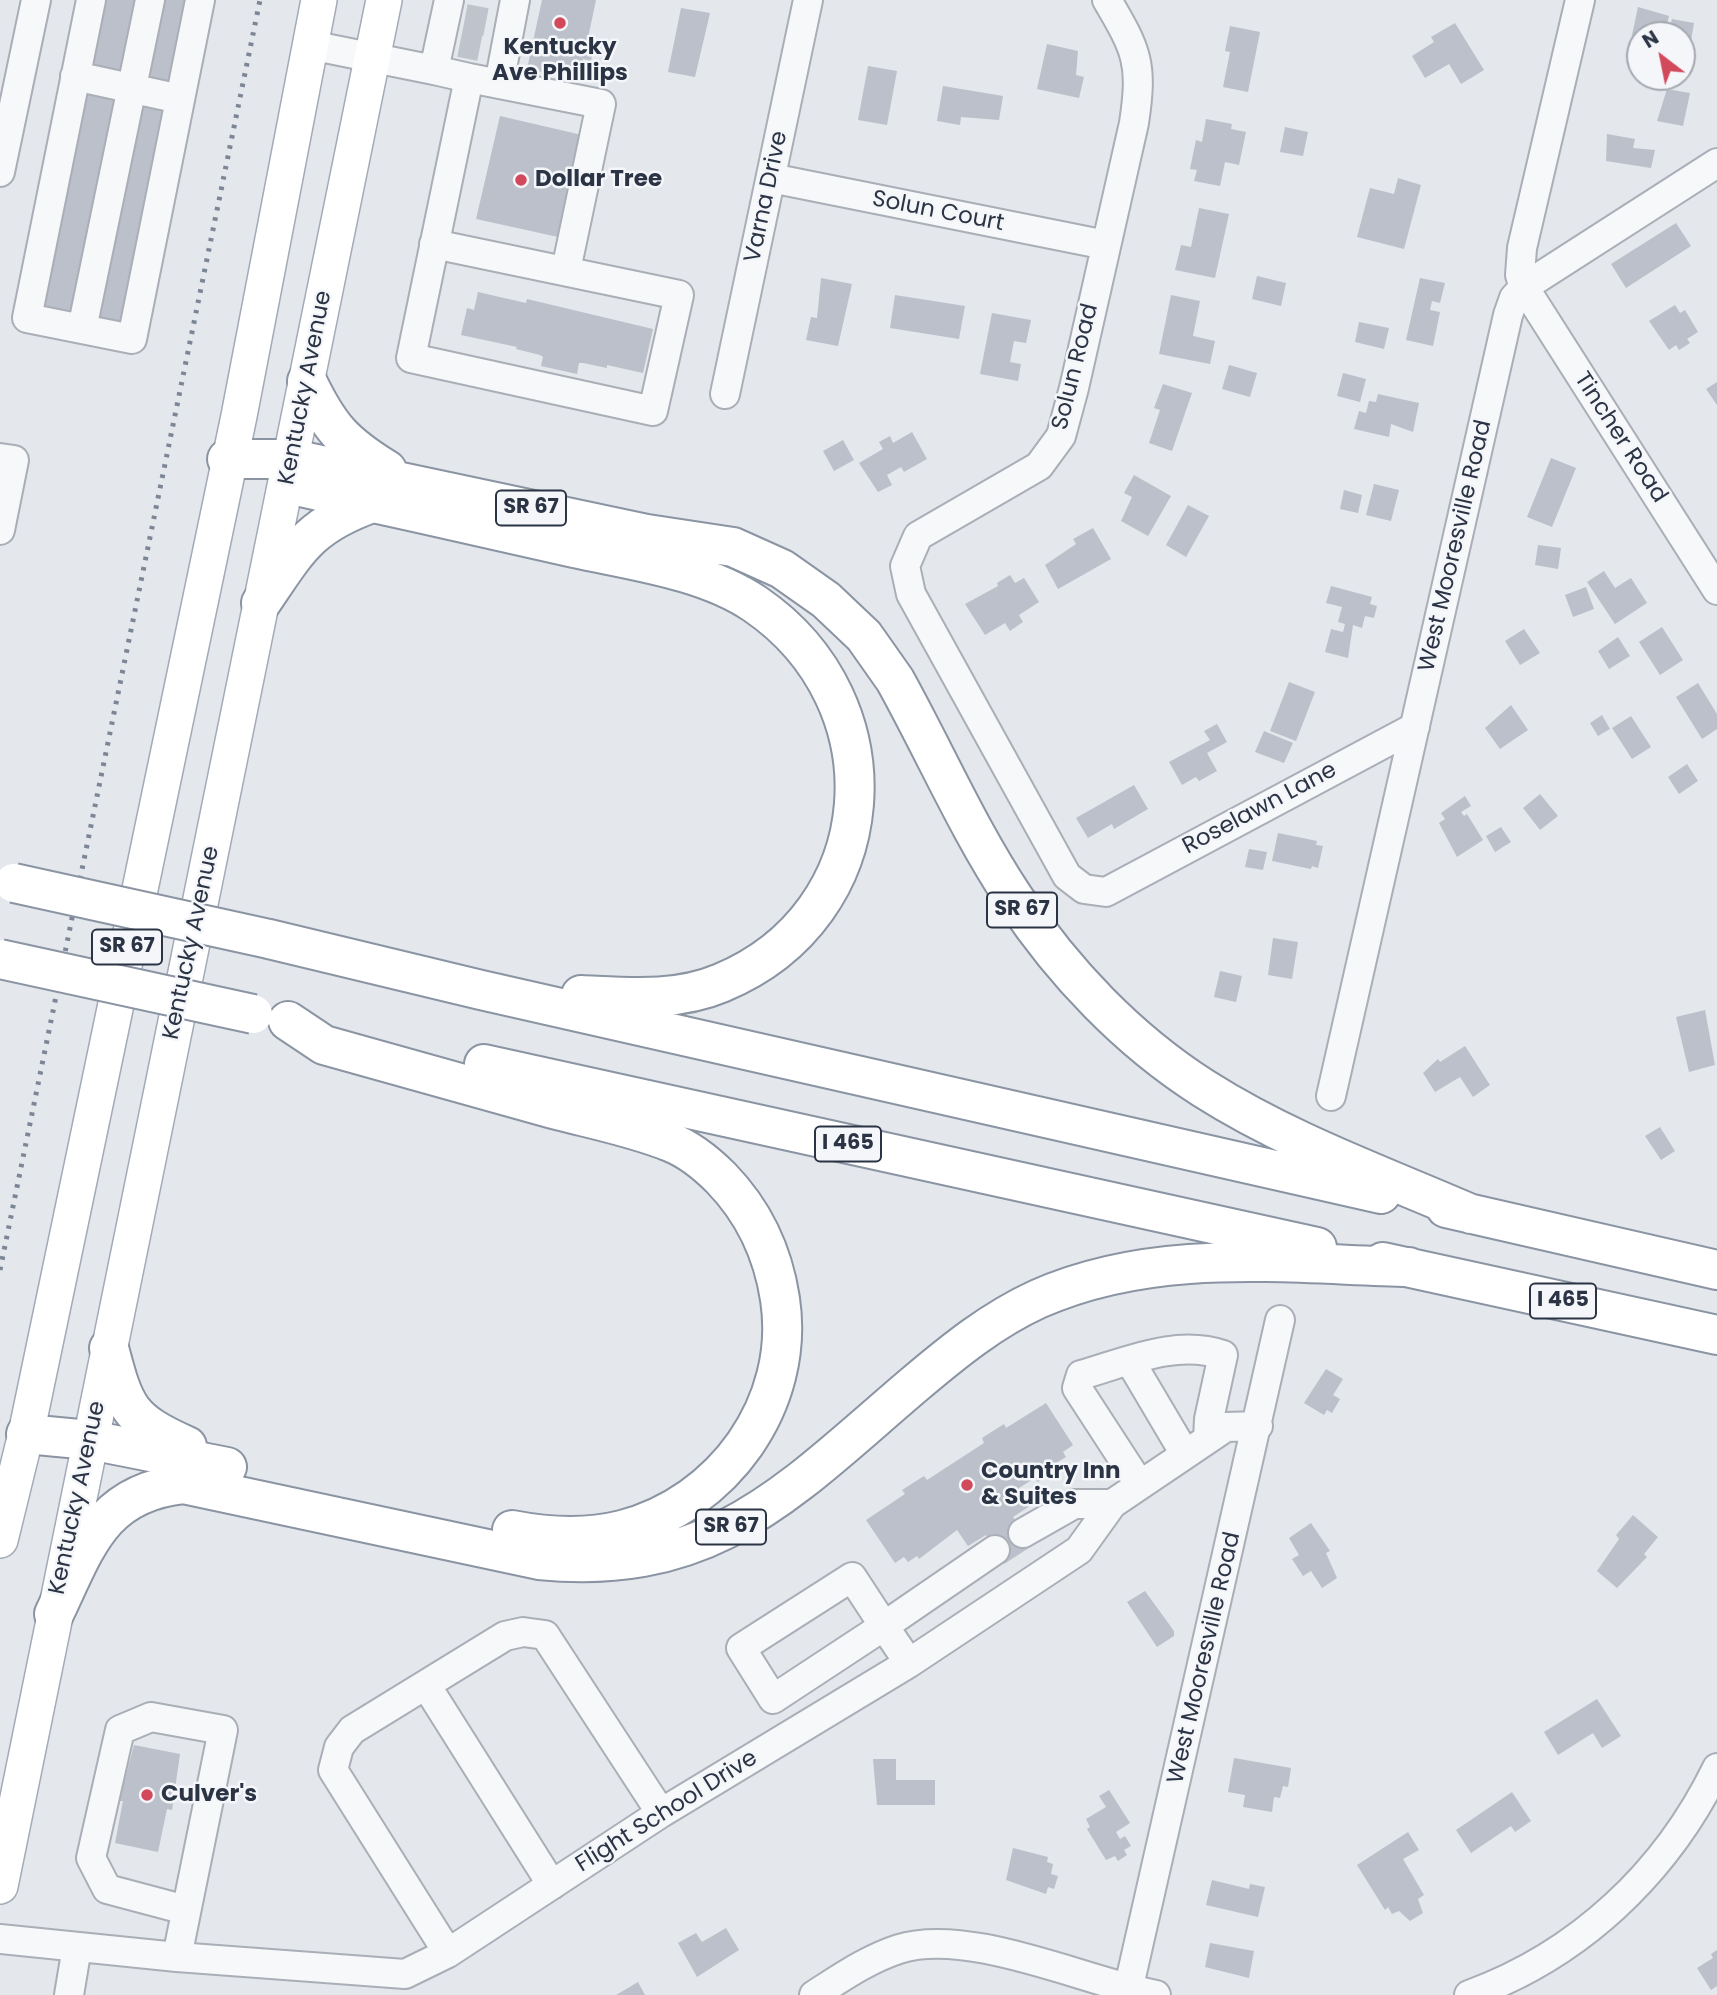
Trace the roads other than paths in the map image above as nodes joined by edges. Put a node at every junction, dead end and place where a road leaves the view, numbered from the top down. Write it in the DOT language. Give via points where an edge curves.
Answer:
graph roads {
  1 [pos="36,0"];
  2 [pos="90,0"];
  3 [pos="150,0"];
  4 [pos="200,0"];
  5 [pos="319,0"];
  6 [pos="384,0"];
  7 [pos="808,0"];
  8 [pos="1107,0"];
  9 [pos="1580,0"];
  10 [pos="481,22"];
  11 [pos="310,45"];
  12 [pos="372,56"];
  13 [pos="434,70"];
  14 [pos="75,76"];
  15 [pos="469,78"];
  16 [pos="499,84"];
  17 [pos="132,88"];
  18 [pos="180,99"];
  19 [pos="1717,163"];
  20 [pos="0,172"];
  21 [pos="771,178"];
  22 [pos="435,244"];
  23 [pos="1106,245"];
  24 [pos="566,270"];
  25 [pos="1524,287"];
  26 [pos="82,329"];
  27 [pos="307,382"];
  28 [pos="725,394"];
  29 [pos="0,458"];
  30 [pos="228,459"];
  31 [pos="290,472"];
  32 [pos="403,481"];
  33 [pos="372,503"];
  34 [pos="0,530"];
  35 [pos="1717,590"];
  36 [pos="261,603"];
  37 [pos="1415,727"];
  38 [pos="7,881"];
  39 [pos="1106,892"];
  40 [pos="0,959"];
  41 [pos="481,990"];
  42 [pos="270,1018"];
  43 [pos="1331,1096"];
  44 [pos="1472,1214"];
  45 [pos="1409,1268"];
  46 [pos="1717,1270"];
  47 [pos="1280,1320"];
  48 [pos="1717,1335"];
  49 [pos="109,1348"];
  50 [pos="1130,1361"];
  51 [pos="1258,1426"];
  52 [pos="26,1434"];
  53 [pos="1197,1447"];
  54 [pos="88,1450"];
  55 [pos="236,1469"];
  56 [pos="183,1483"];
  57 [pos="1140,1485"];
  58 [pos="1112,1504"];
  59 [pos="1023,1532"];
  60 [pos="0,1540"];
  61 [pos="995,1550"];
  62 [pos="54,1614"];
  63 [pos="884,1626"];
  64 [pos="909,1663"];
  65 [pos="426,1685"];
  66 [pos="1717,1768"];
  67 [pos="661,1813"];
  68 [pos="552,1885"];
  69 [pos="0,1886"];
  70 [pos="187,1910"];
  71 [pos="0,1939"];
  72 [pos="77,1947"];
  73 [pos="448,1953"];
  74 [pos="177,1957"];
  75 [pos="346,1983"];
  76 [pos="1128,1992"];
  77 [pos="69,1993"];
  78 [pos="814,1995"];
  79 [pos="1156,1995"];
  80 [pos="1469,1995"];
  1 -- 20 [label="street"];
  2 -- 14 [label="street"];
  3 -- 17 [label="street"];
  4 -- 18 [label="street"];
  5 -- 11 [label="main road"];
  6 -- 12 [label="main road, Kentucky Avenue"];
  7 -- 21 [label="street, Varna Drive"];
  8 -- 23 [label="street, Solun Road" via="1136,55 1139,88"];
  9 -- 25 [label="street" via="1520,261"];
  10 -- 13 [label="street"];
  10 -- 16 [label="street"];
  11 -- 12 [label="street"];
  11 -- 30 [label="main road"];
  12 -- 13 [label="street"];
  12 -- 27 [label="main road, Kentucky Avenue"];
  13 -- 15 [label="street"];
  14 -- 17 [label="street"];
  14 -- 26 [label="street" via="27,318"];
  15 -- 16 [label="street"];
  15 -- 22 [label="street"];
  16 -- 24 [label="street" via="600,104"];
  17 -- 18 [label="street"];
  17 -- 26 [label="street"];
  18 -- 26 [label="street" via="132,339"];
  19 -- 25 [label="street"];
  21 -- 23 [label="street, Solun Court"];
  21 -- 28 [label="street, Varna Drive"];
  22 -- 24 [label="street"];
  22 -- 24 [label="street" via="411,358 653,411 679,295"];
  23 -- 39 [label="street, Solun Road" via="1060,436 1039,466 918,536 905,566 911,594 1067,876 1084,889"];
  25 -- 35 [label="street, Tincher Road"];
  25 -- 37 [label="street, West Mooresville Road" via="1508,315"];
  27 -- 31 [label="main road, Kentucky Avenue"];
  27 -- 32 [label="highway" via="322,414 345,443"];
  29 -- 34 [label="street" via="14,460"];
  30 -- 31 [label="highway"];
  30 -- 52 [label="main road, SR 67"];
  31 -- 32 [label="highway, SR 67"];
  31 -- 33 [label="highway"];
  31 -- 36 [label="main road, Kentucky Avenue"];
  32 -- 44 [label="highway, SR 67" via="647,534 733,547 797,578 839,611 875,650 1014,898 1058,957 1123,1026 1190,1079 1254,1117"];
  33 -- 36 [label="highway" via="315,530"];
  33 -- 41 [label="highway" via="624,559 739,594 782,624 807,650 835,694 848,727 855,796 843,856 815,911 765,960 719,984 670,996"];
  36 -- 49 [label="main road, Kentucky Avenue"];
  37 -- 39 [label="street, Roselawn Lane"];
  37 -- 43 [label="street, West Mooresville Road"];
  38 -- 41 [label="highway, bridge"];
  40 -- 42 [label="highway, I 465, bridge"];
  41 -- 44 [label="highway"];
  42 -- 45 [label="highway, I 465"];
  42 -- 55 [label="highway" via="324,1045 671,1142 696,1157 744,1204 764,1238 776,1275 781,1347 763,1417 718,1478 688,1500 621,1530 580,1536 526,1533"];
  44 -- 46 [label="highway"];
  45 -- 48 [label="highway, I 465"];
  45 -- 56 [label="highway, SR 67" via="1196,1262 1132,1270 1069,1287 979,1332 801,1481 756,1513 706,1539 624,1562 538,1560"];
  47 -- 51 [label="street, West Mooresville Road"];
  49 -- 54 [label="main road, Kentucky Avenue"];
  49 -- 55 [label="highway" via="125,1398 142,1424"];
  50 -- 53 [label="street"];
  50 -- 53 [label="street" via="1163,1351 1206,1349 1223,1355 1209,1419"];
  50 -- 57 [label="street" via="1081,1376 1077,1388"];
  51 -- 53 [label="street, Flight School Drive" via="1226,1427"];
  51 -- 76 [label="street, West Mooresville Road"];
  52 -- 54 [label="highway"];
  52 -- 60 [label="main road, SR 67"];
  53 -- 57 [label="street, Flight School Drive"];
  54 -- 55 [label="highway"];
  54 -- 56 [label="highway"];
  54 -- 62 [label="main road, Kentucky Avenue"];
  56 -- 62 [label="highway, SR 67" via="151,1489 113,1509 93,1535"];
  57 -- 58 [label="street, Flight School Drive"];
  58 -- 59 [label="street" via="1073,1504"];
  58 -- 64 [label="street, Flight School Drive" via="1079,1550"];
  61 -- 63 [label="street"];
  62 -- 69 [label="main road, Kentucky Avenue / SR 67"];
  63 -- 63 [label="street" via="773,1699 741,1648 852,1577"];
  63 -- 64 [label="street"];
  64 -- 67 [label="street, Flight School Drive"];
  65 -- 67 [label="street" via="505,1636 523,1632 545,1635"];
  65 -- 68 [label="street"];
  65 -- 73 [label="street" via="352,1730 340,1747 333,1770"];
  66 -- 80 [label="street" via="1667,1851 1621,1902 1540,1962"];
  67 -- 68 [label="street, Flight School Drive"];
  68 -- 73 [label="street, Flight School Drive"];
  70 -- 70 [label="street" via="223,1730 151,1717 120,1730 92,1858 107,1889"];
  70 -- 74 [label="street"];
  71 -- 72 [label="street, Flight School Drive"];
  72 -- 74 [label="street, Flight School Drive"];
  72 -- 77 [label="street"];
  73 -- 75 [label="street, Flight School Drive" via="405,1974"];
  74 -- 75 [label="street, Flight School Drive"];
  76 -- 78 [label="street" via="1016,1957 947,1944 900,1949 847,1973"];
  76 -- 79 [label="street"];
}
